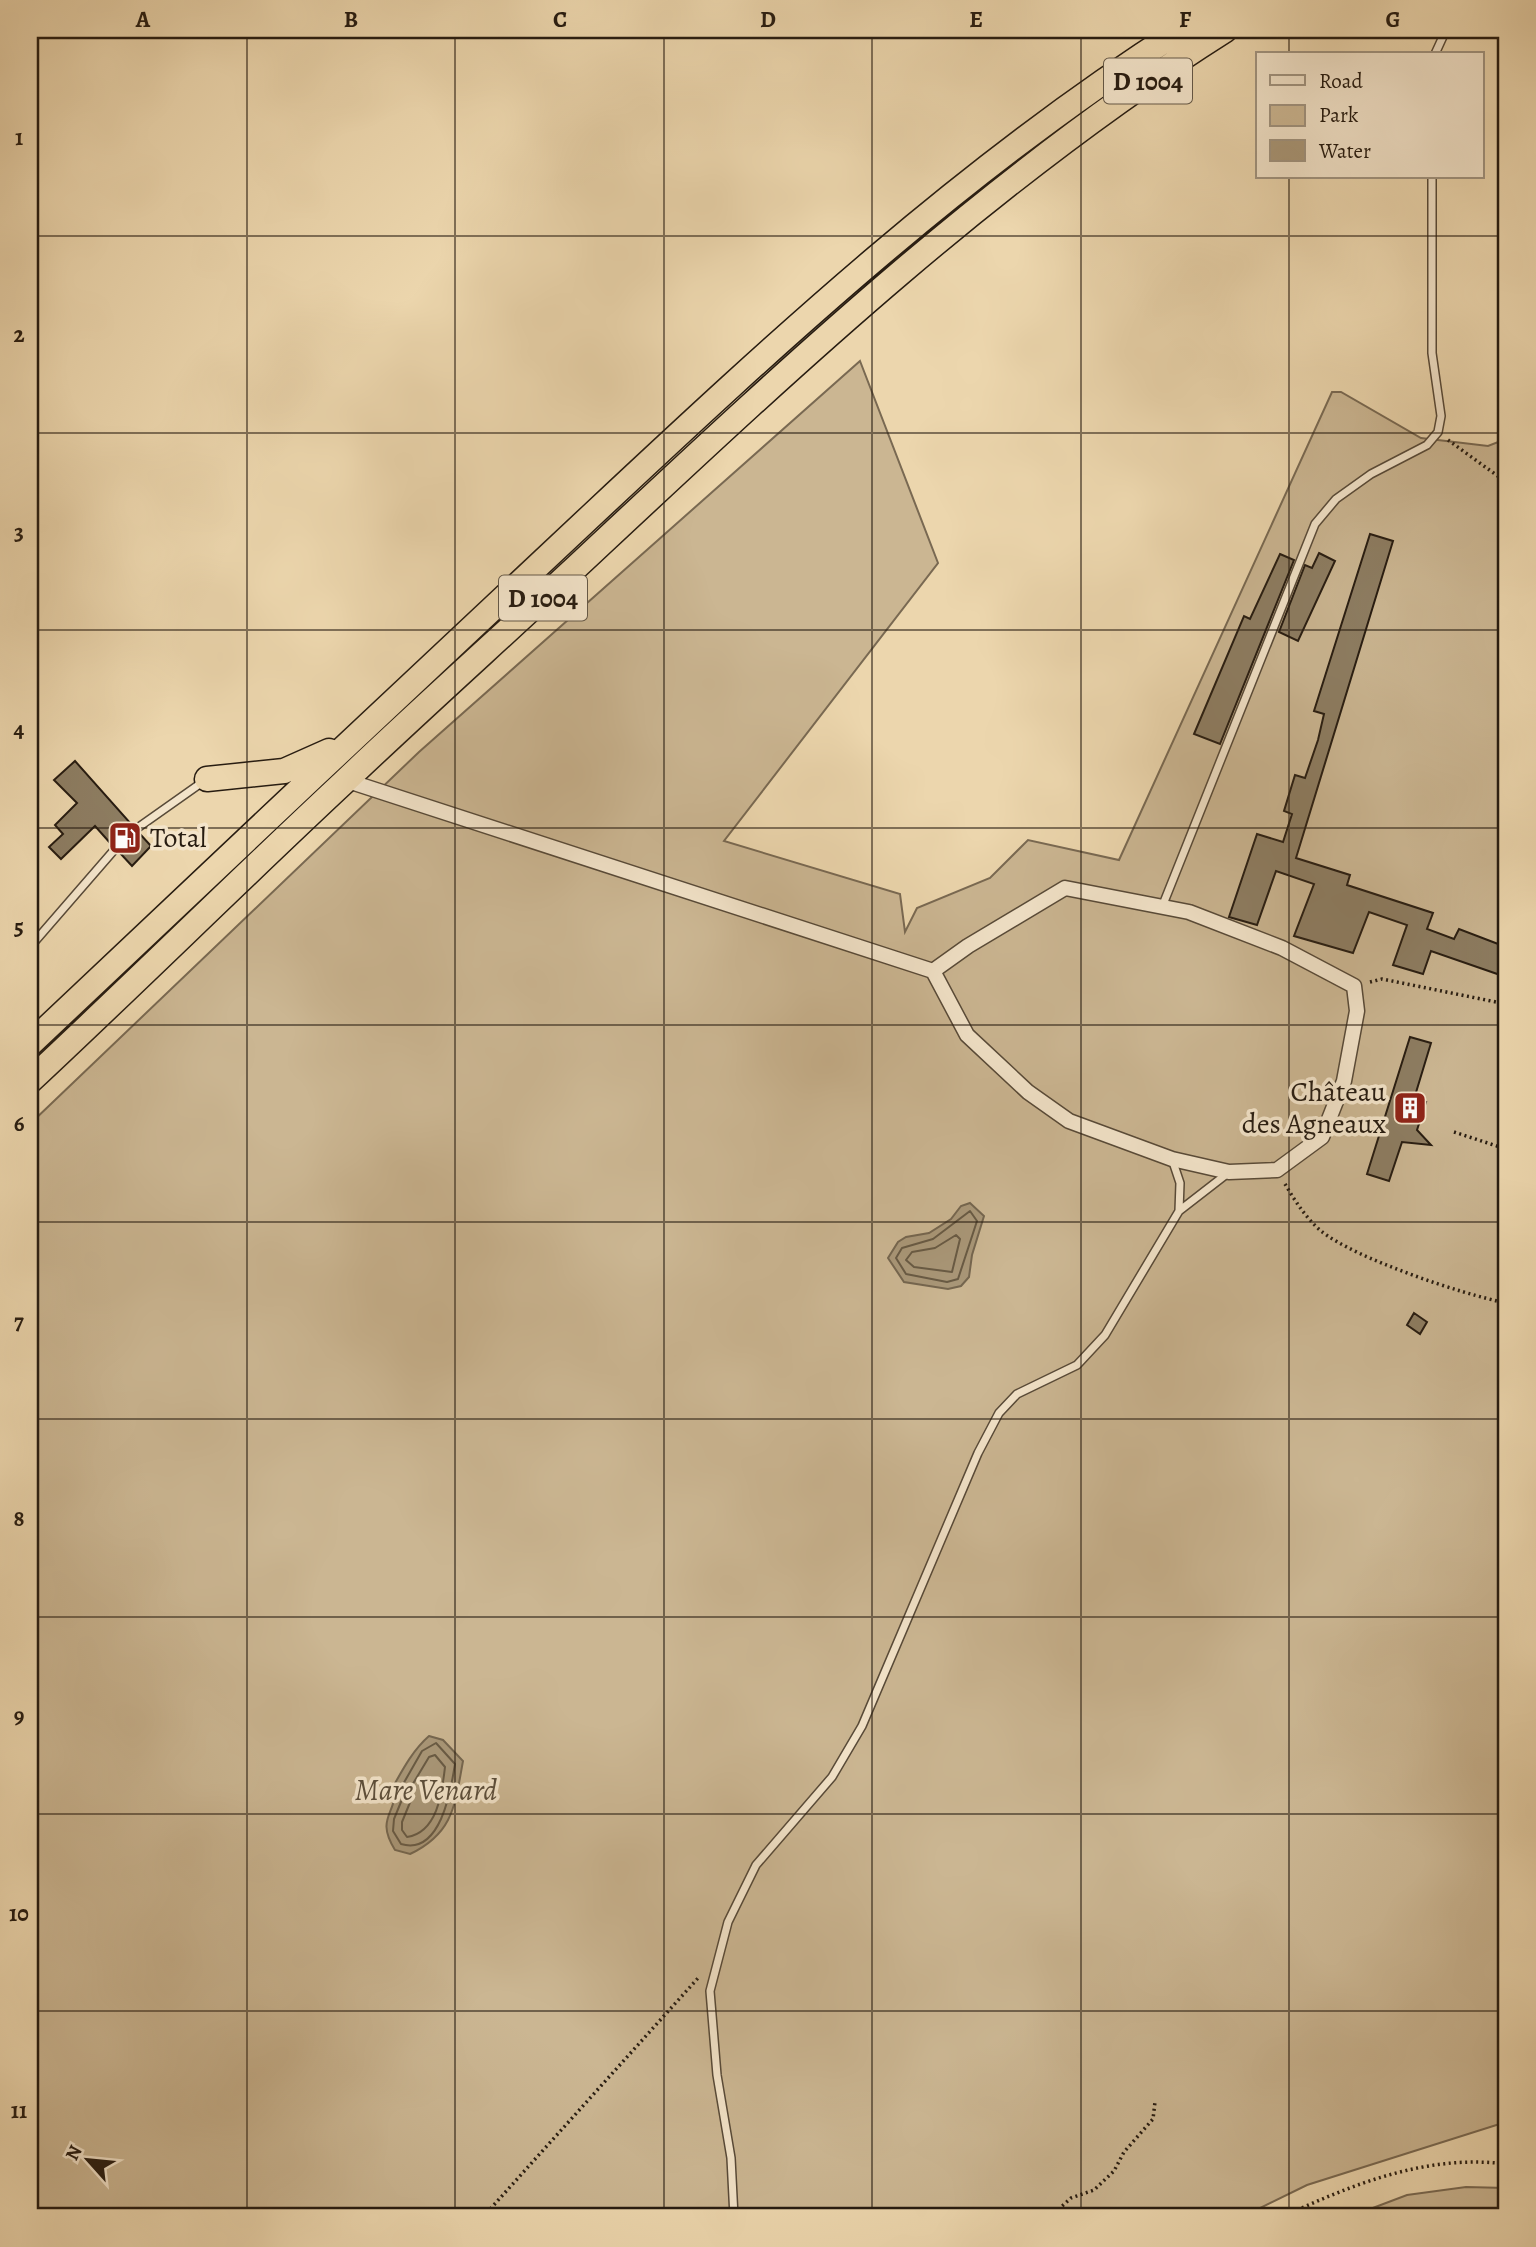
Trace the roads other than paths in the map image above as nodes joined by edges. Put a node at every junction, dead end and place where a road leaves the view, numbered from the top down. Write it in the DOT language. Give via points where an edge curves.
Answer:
graph roads {
  1 [pos="1162,30"];
  2 [pos="1181,30"];
  3 [pos="1225,30"];
  4 [pos="1446,30"];
  5 [pos="1436,52"];
  6 [pos="1138,58"];
  7 [pos="1432,178"];
  8 [pos="349,742"];
  9 [pos="208,779"];
  10 [pos="345,780"];
  11 [pos="136,829"];
  12 [pos="115,849"];
  13 [pos="1162,907"];
  14 [pos="30,947"];
  15 [pos="933,971"];
  16 [pos="30,1044"];
  17 [pos="30,1082"];
  18 [pos="1172,1158"];
  19 [pos="1229,1172"];
  20 [pos="1179,1211"];
  21 [pos="734,2217"];
  1 -- 6 [label="highway"];
  2 -- 6 [label="highway, D 1004"];
  3 -- 10 [label="highway, D 1004" via="1072,134 929,245 782,374"];
  4 -- 5 [label="lane"];
  6 -- 8 [label="highway, D 1004" via="1053,117 906,231 765,352"];
  7 -- 13 [label="lane" via="1432,353 1441,416 1438,432 1427,445 1371,474 1336,499 1310,534 1269,647"];
  8 -- 9 [label="highway" via="284,771"];
  8 -- 16 [label="highway, D 1004"];
  9 -- 11 [label="lane"];
  10 -- 15 [label="street"];
  10 -- 17 [label="highway, D 1004"];
  12 -- 14 [label="lane"];
  13 -- 15 [label="street" via="1065,888"];
  13 -- 19 [label="street" via="1189,912 1282,948 1354,986 1357,1011 1344,1081 1322,1136 1277,1170"];
  15 -- 18 [label="street" via="967,1035 1028,1092 1069,1121"];
  18 -- 19 [label="street"];
  18 -- 20 [label="lane" via="1180,1183"];
  19 -- 20 [label="lane"];
  20 -- 21 [label="lane" via="1105,1335 1077,1365 1017,1394 999,1413 978,1452 862,1726 832,1777 756,1865 728,1922 710,1991"];
}
